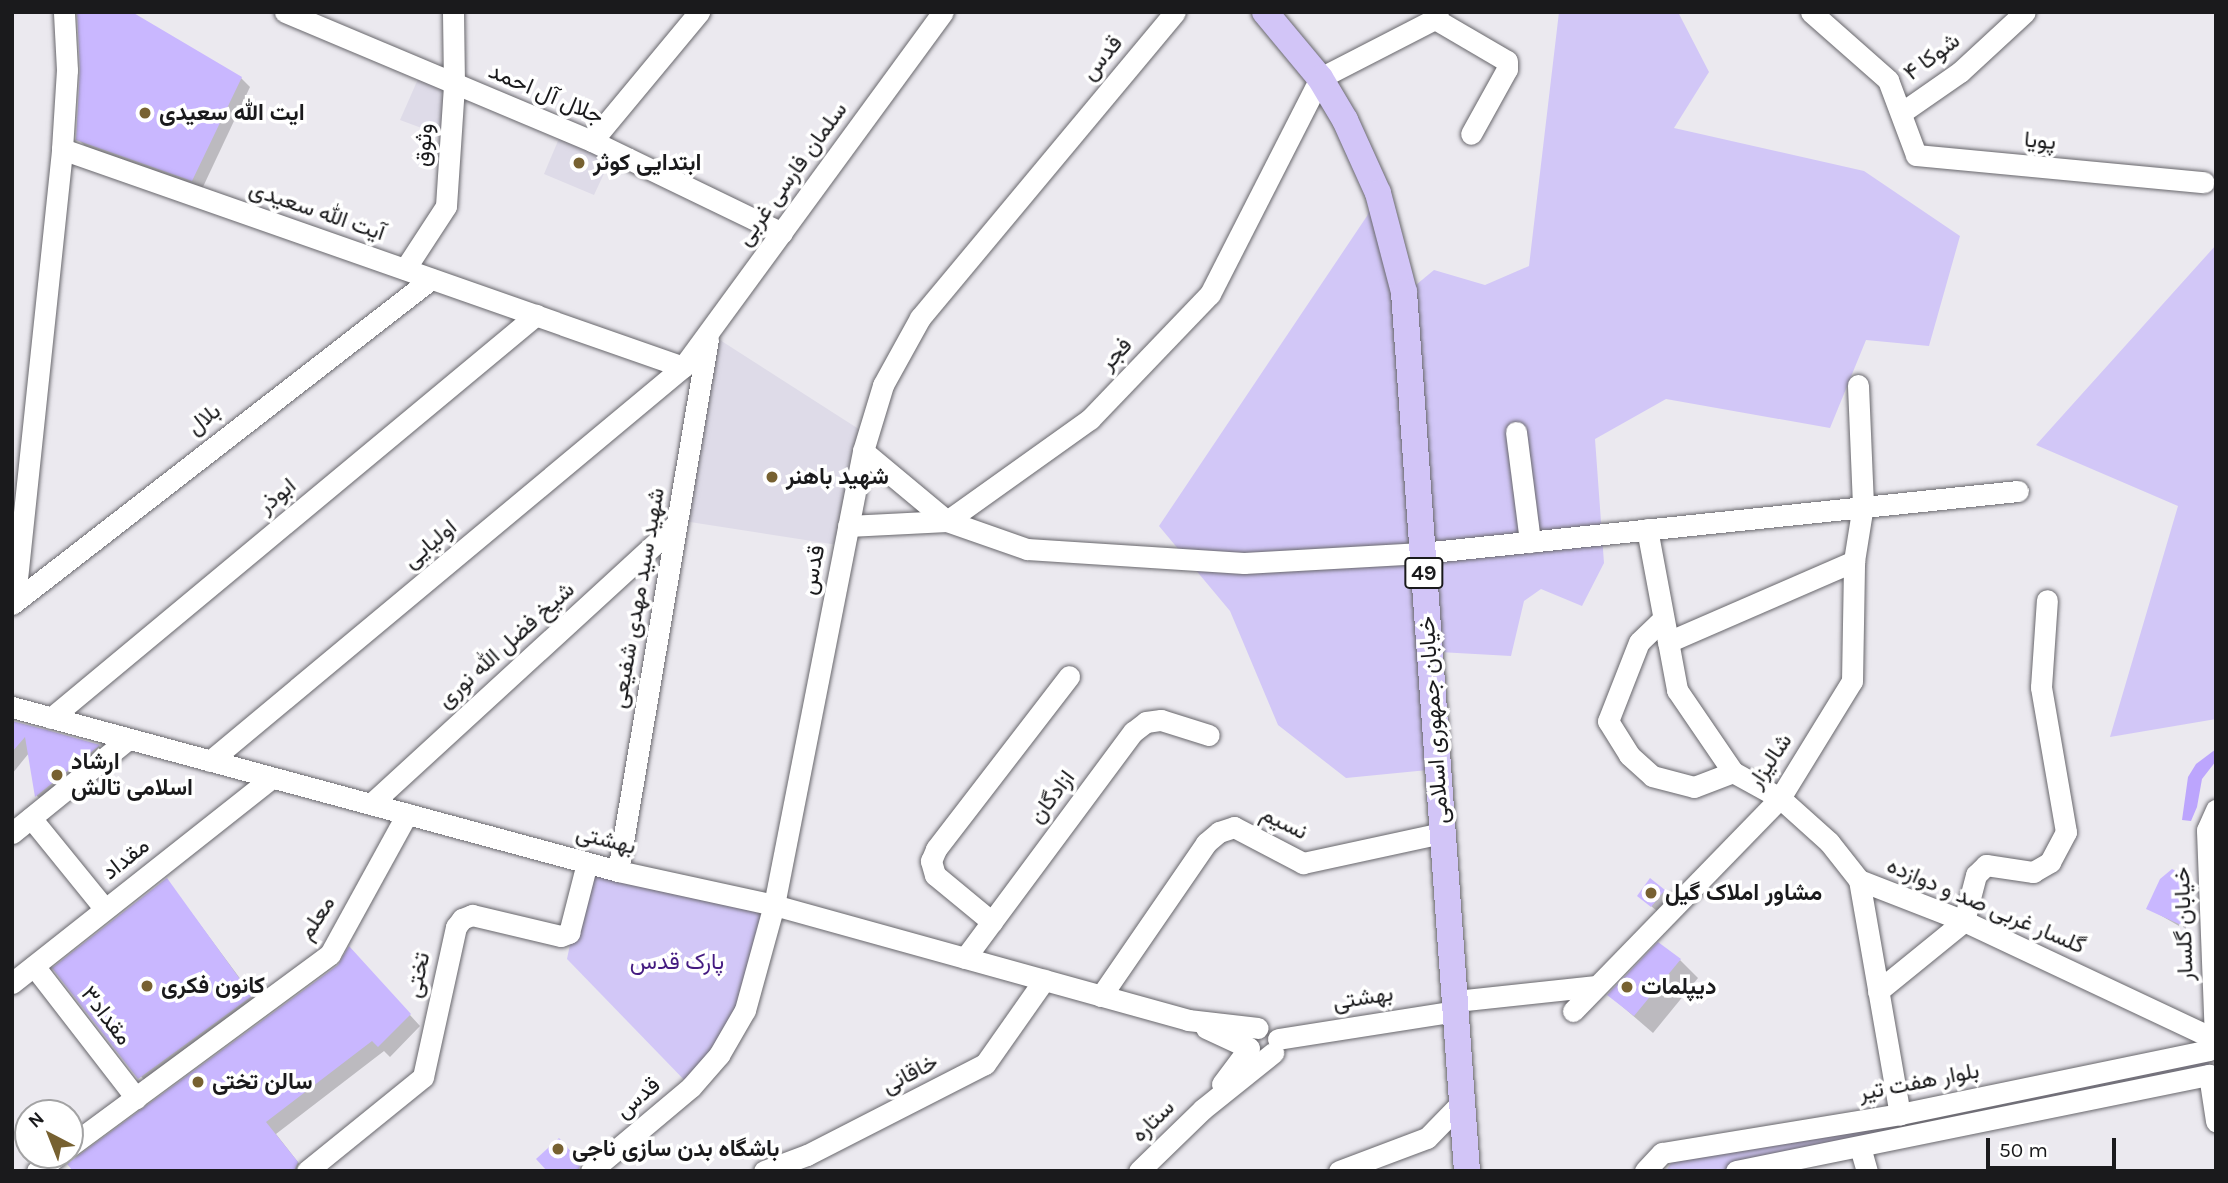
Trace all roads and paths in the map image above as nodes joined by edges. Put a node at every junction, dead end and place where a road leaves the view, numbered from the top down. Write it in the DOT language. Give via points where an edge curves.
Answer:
graph roads {
  1 [pos="64,12"];
  2 [pos="285,12"];
  3 [pos="453,12"];
  4 [pos="699,12"];
  5 [pos="943,12"];
  6 [pos="1175,12"];
  7 [pos="1265,12"];
  8 [pos="2025,12"];
  9 [pos="1436,15"];
  10 [pos="1823,16"];
  11 [pos="1320,78"];
  12 [pos="454,84"];
  13 [pos="1900,113"];
  14 [pos="1471,134"];
  15 [pos="592,141"];
  16 [pos="62,149"];
  17 [pos="2204,182"];
  18 [pos="782,233"];
  19 [pos="405,269"];
  20 [pos="431,278"];
  21 [pos="537,316"];
  22 [pos="709,332"];
  23 [pos="684,367"];
  24 [pos="1858,385"];
  25 [pos="1516,432"];
  26 [pos="863,451"];
  27 [pos="2018,491"];
  28 [pos="1863,505"];
  29 [pos="947,521"];
  30 [pos="677,525"];
  31 [pos="848,526"];
  32 [pos="1647,529"];
  33 [pos="1530,541"];
  34 [pos="1422,553"];
  35 [pos="1854,561"];
  36 [pos="2046,600"];
  37 [pos="13,601"];
  38 [pos="1663,619"];
  39 [pos="1668,642"];
  40 [pos="1069,676"];
  41 [pos="12,707"];
  42 [pos="51,718"];
  43 [pos="1209,735"];
  44 [pos="128,739"];
  45 [pos="210,761"];
  46 [pos="1733,772"];
  47 [pos="272,778"];
  48 [pos="1780,798"];
  49 [pos="371,804"];
  50 [pos="2216,810"];
  51 [pos="407,814"];
  52 [pos="31,818"];
  53 [pos="1442,832"];
  54 [pos="12,833"];
  55 [pos="587,863"];
  56 [pos="618,872"];
  57 [pos="1859,880"];
  58 [pos="774,905"];
  59 [pos="105,909"];
  60 [pos="1964,920"];
  61 [pos="992,922"];
  62 [pos="965,958"];
  63 [pos="34,965"];
  64 [pos="1044,980"];
  65 [pos="12,983"];
  66 [pos="1596,986"];
  67 [pos="1878,991"];
  68 [pos="1101,996"];
  69 [pos="1456,1006"];
  70 [pos="1573,1011"];
  71 [pos="1254,1038"];
  72 [pos="2213,1042"];
  73 [pos="1275,1046"];
  74 [pos="2212,1081"];
  75 [pos="136,1098"];
  76 [pos="1462,1101"];
  77 [pos="1203,1109"];
  78 [pos="1900,1114"];
  79 [pos="2216,1121"];
  80 [pos="84,1136"];
  81 [pos="1860,1147"];
  82 [pos="307,1171"];
  83 [pos="591,1171"];
  84 [pos="764,1171"];
  85 [pos="1139,1171"];
  86 [pos="1339,1171"];
  87 [pos="1467,1171"];
  88 [pos="1645,1171"];
  89 [pos="1736,1171"];
  90 [pos="1867,1171"];
  1 -- 16 [label="street" via="67,70"];
  2 -- 12 [label="street, جلال آل احمد"];
  3 -- 12 [label="street, وثوق"];
  4 -- 15 [label="street"];
  5 -- 18 [label="street, سلمان فارسی غربی"];
  6 -- 26 [label="street, قدس" via="920,318 883,385"];
  7 -- 11 [label="main road, خیابان جمهوری اسلامی / 49"];
  8 -- 13 [label="street, شوکا ۴" via="1960,72"];
  9 -- 11 [label="street"];
  9 -- 14 [label="street" via="1507,61 1507,69"];
  10 -- 13 [label="street" via="1888,80"];
  11 -- 29 [label="street, فجر" via="1210,294 1090,419"];
  11 -- 34 [label="main road, خیابان جمهوری اسلامی / 49" via="1378,192 1404,292"];
  12 -- 15 [label="street, جلال آل احمد"];
  12 -- 19 [label="street, وثوق" via="446,206"];
  13 -- 17 [label="street, پویا" via="1916,155"];
  15 -- 18 [label="street, جلال آل احمد"];
  16 -- 19 [label="street, آیت الله سعیدی"];
  16 -- 37 [label="street"];
  18 -- 22 [label="street, سلمان فارسی غربی"];
  19 -- 20 [label="street, آیت الله سعیدی"];
  20 -- 21 [label="street, آیت الله سعیدی"];
  20 -- 37 [label="street, بلال"];
  21 -- 23 [label="street, آیت الله سعیدی"];
  21 -- 42 [label="street, ابوذر"];
  22 -- 23 [label="street, سلمان فارسی غربی"];
  22 -- 30 [label="street, شهید سید مهدی شفیعی"];
  23 -- 45 [label="street, اولیایی"];
  24 -- 28 [label="street, شالیزار"];
  25 -- 33 [label="street"];
  26 -- 29 [label="street"];
  26 -- 31 [label="street, قدس"];
  27 -- 28 [label="street"];
  28 -- 32 [label="street"];
  28 -- 35 [label="street, شالیزار"];
  29 -- 31 [label="street"];
  29 -- 34 [label="street" via="1027,549 1244,563"];
  30 -- 49 [label="street, شیخ فضل الله نوری"];
  30 -- 56 [label="street, شهید سید مهدی شفیعی"];
  31 -- 58 [label="street, قدس"];
  32 -- 33 [label="street"];
  32 -- 38 [label="street, گلسار غربی صد و دوازده"];
  33 -- 34 [label="street"];
  34 -- 53 [label="main road, خیابان جمهوری اسلامی / 49"];
  35 -- 39 [label="street"];
  35 -- 48 [label="street, شالیزار" via="1852,681"];
  36 -- 60 [label="street" via="2041,687 2066,832 2050,862 2034,872 1986,865 1976,875"];
  38 -- 39 [label="street, گلسار غربی صد و دوازده"];
  38 -- 46 [label="street" via="1639,642 1608,721 1629,755 1652,776 1694,787"];
  39 -- 46 [label="street, گلسار غربی صد و دوازده" via="1677,690"];
  40 -- 61 [label="street" via="931,861 935,875"];
  41 -- 42 [label="street, بهشتی"];
  42 -- 44 [label="street, بهشتی"];
  43 -- 61 [label="street, ازادگان" via="1161,720 1146,722 1133,732"];
  44 -- 45 [label="street, بهشتی"];
  44 -- 52 [label="street"];
  45 -- 47 [label="street, بهشتی"];
  46 -- 48 [label="street, گلسار غربی صد و دوازده"];
  47 -- 49 [label="street, بهشتی"];
  47 -- 59 [label="street, مقداد"];
  48 -- 57 [label="street, گلسار غربی صد و دوازده" via="1829,842"];
  48 -- 66 [label="street, شالیزار"];
  49 -- 51 [label="street, بهشتی"];
  50 -- 72 [label="street, خیابان گلسار" via="2207,830"];
  51 -- 55 [label="street, بهشتی"];
  51 -- 75 [label="street, معلم" via="330,954"];
  52 -- 54 [label="street"];
  52 -- 59 [label="street"];
  53 -- 68 [label="street, نسیم" via="1303,863 1234,827 1219,832 1206,844"];
  53 -- 69 [label="main road, خیابان جمهوری اسلامی / 49"];
  55 -- 56 [label="street, بهشتی"];
  55 -- 82 [label="street, تختی" via="569,933 561,936 472,915 462,919 456,927 423,1077"];
  56 -- 58 [label="street, بهشتی"];
  57 -- 60 [label="street, گلسار غربی صد و دوازده"];
  57 -- 67 [label="street"];
  58 -- 62 [label="street, بهشتی"];
  58 -- 83 [label="street, قدس" via="745,1010 719,1055 691,1087"];
  59 -- 63 [label="street, مقداد"];
  60 -- 67 [label="street"];
  60 -- 72 [label="street, گلسار غربی صد و دوازده"];
  61 -- 62 [label="street, ازادگان"];
  62 -- 64 [label="street, بهشتی"];
  63 -- 65 [label="street, مقداد"];
  63 -- 75 [label="street, مقداد۳"];
  64 -- 68 [label="street, بهشتی"];
  64 -- 84 [label="street, خاقانی" via="985,1064 807,1156"];
  66 -- 69 [label="street"];
  66 -- 70 [label="street, شالیزار"];
  67 -- 78 [label="street"];
  68 -- 71 [label="street, بهشتی"];
  69 -- 73 [label="street, بهشتی"];
  69 -- 76 [label="main road, خیابان جمهوری اسلامی / 49"];
  71 -- 73 [label="street, بهشتی" via="1273,1031"];
  71 -- 77 [label="street"];
  72 -- 74 [label="street, خیابان گلسار"];
  72 -- 78 [label="street, بلوار هفت تیر"];
  73 -- 77 [label="street"];
  74 -- 79 [label="street, خیابان گلسار"];
  74 -- 81 [label="street"];
  75 -- 80 [label="street, معلم"];
  76 -- 86 [label="street" via="1427,1138"];
  76 -- 87 [label="main road, خیابان جمهوری اسلامی / 49"];
  77 -- 85 [label="street, ستاره"];
  78 -- 88 [label="street, بلوار هفت تیر" via="1662,1153"];
  81 -- 89 [label="street"];
  81 -- 90 [label="street"];
}
